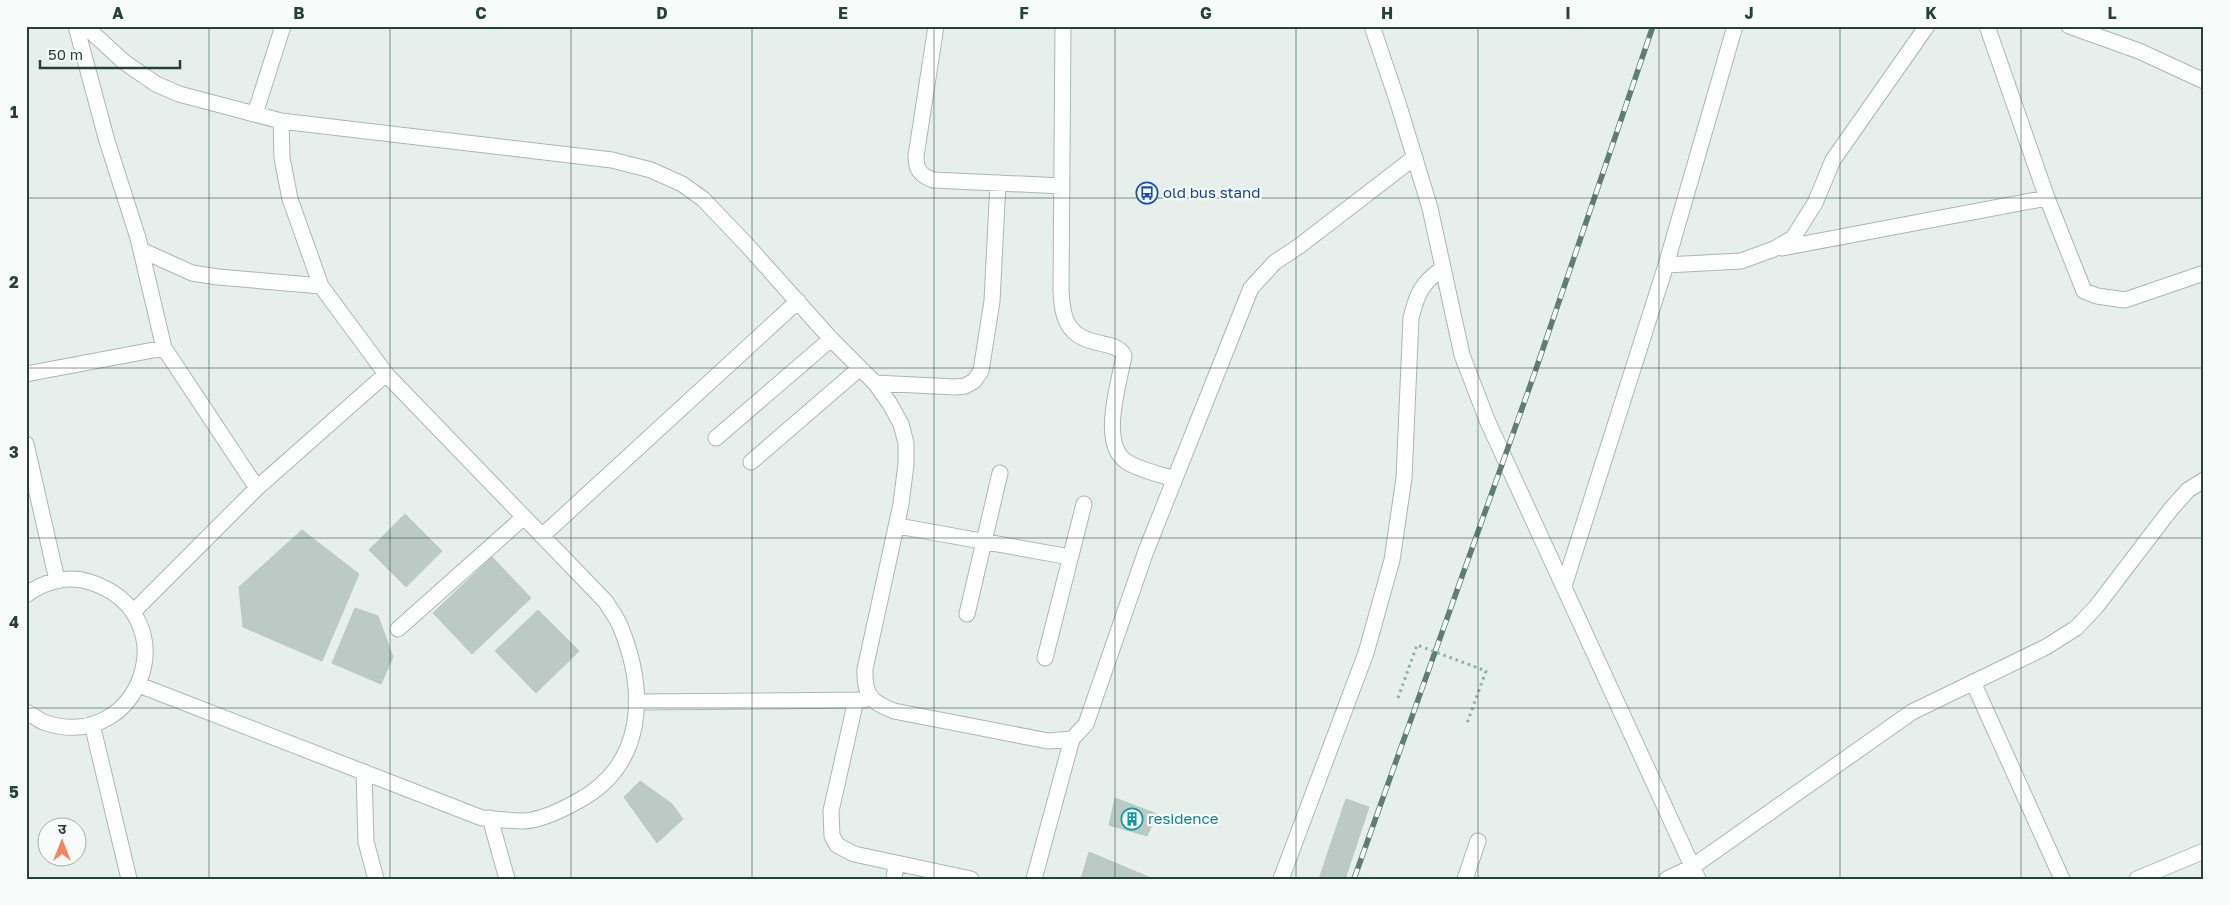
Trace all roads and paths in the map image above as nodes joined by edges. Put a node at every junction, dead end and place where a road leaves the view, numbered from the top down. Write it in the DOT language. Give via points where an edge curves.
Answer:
graph roads {
  1 [pos="76,26"];
  2 [pos="85,26"];
  3 [pos="283,26"];
  4 [pos="936,26"];
  5 [pos="1063,26"];
  6 [pos="1372,26"];
  7 [pos="1735,26"];
  8 [pos="1927,26"];
  9 [pos="1987,26"];
  10 [pos="2076,27"];
  11 [pos="2204,81"];
  12 [pos="255,114"];
  13 [pos="281,120"];
  14 [pos="1414,157"];
  15 [pos="998,183"];
  16 [pos="1062,186"];
  17 [pos="2047,198"];
  18 [pos="1774,249"];
  19 [pos="140,250"];
  20 [pos="1666,264"];
  21 [pos="1443,268"];
  22 [pos="2204,273"];
  23 [pos="321,286"];
  24 [pos="798,301"];
  25 [pos="831,338"];
  26 [pos="164,348"];
  27 [pos="860,368"];
  28 [pos="26,374"];
  29 [pos="386,374"];
  30 [pos="875,383"];
  31 [pos="716,438"];
  32 [pos="26,444"];
  33 [pos="751,462"];
  34 [pos="1000,473"];
  35 [pos="1174,479"];
  36 [pos="2204,480"];
  37 [pos="256,488"];
  38 [pos="1084,504"];
  39 [pos="524,517"];
  40 [pos="898,526"];
  41 [pos="542,536"];
  42 [pos="985,542"];
  43 [pos="1070,557"];
  44 [pos="57,580"];
  45 [pos="1564,586"];
  46 [pos="26,595"];
  47 [pos="133,612"];
  48 [pos="967,614"];
  49 [pos="398,629"];
  50 [pos="1045,658"];
  51 [pos="1974,682"];
  52 [pos="139,685"];
  53 [pos="1398,698"];
  54 [pos="856,700"];
  55 [pos="872,700"];
  56 [pos="636,702"];
  57 [pos="26,712"];
  58 [pos="92,724"];
  59 [pos="1466,726"];
  60 [pos="1072,739"];
  61 [pos="364,772"];
  62 [pos="490,818"];
  63 [pos="1478,842"];
  64 [pos="2204,851"];
  65 [pos="896,862"];
  66 [pos="1695,873"];
  67 [pos="128,879"];
  68 [pos="376,879"];
  69 [pos="507,879"];
  70 [pos="894,879"];
  71 [pos="971,879"];
  72 [pos="1034,879"];
  73 [pos="1281,879"];
  74 [pos="1465,879"];
  75 [pos="1666,879"];
  76 [pos="2062,879"];
  77 [pos="2137,879"];
  1 -- 19 [label="street"];
  2 -- 12 [label="street" via="124,62 156,84 180,94"];
  3 -- 12 [label="street"];
  4 -- 15 [label="street" via="916,156 918,172 933,180"];
  5 -- 16 [label="street"];
  6 -- 14 [label="street"];
  7 -- 20 [label="street"];
  8 -- 18 [label="street" via="1833,160 1815,203 1793,238"];
  9 -- 17 [label="street"];
  10 -- 11 [label="street"];
  12 -- 13 [label="street"];
  13 -- 23 [label="street" via="282,158 290,200"];
  13 -- 24 [label="street" via="612,160 651,170 682,184 703,199"];
  14 -- 21 [label="street" via="1430,208"];
  14 -- 35 [label="street" via="1275,262 1251,288"];
  15 -- 16 [label="street"];
  15 -- 30 [label="street" via="992,301 981,371 974,381 965,386"];
  16 -- 35 [label="street" via="1061,292 1067,324 1087,341 1117,347 1124,356 1112,422 1112,441 1118,454 1127,462"];
  17 -- 18 [label="street"];
  17 -- 22 [label="street" via="2084,290 2104,298 2125,300"];
  18 -- 20 [label="street" via="1741,261"];
  19 -- 23 [label="street" via="192,273"];
  19 -- 26 [label="street"];
  20 -- 45 [label="street"];
  21 -- 45 [label="street" via="1462,355 1487,420"];
  21 -- 73 [label="street" via="1427,280 1415,300 1411,318 1404,478 1392,560 1366,653"];
  23 -- 29 [label="street"];
  24 -- 25 [label="street"];
  24 -- 41 [label="street"];
  25 -- 27 [label="street"];
  25 -- 31 [label="street"];
  26 -- 28 [label="street"];
  26 -- 37 [label="street"];
  27 -- 30 [label="street"];
  27 -- 33 [label="street"];
  29 -- 37 [label="street"];
  29 -- 39 [label="street"];
  30 -- 40 [label="street" via="901,424 906,443"];
  32 -- 44 [label="street"];
  34 -- 42 [label="street"];
  35 -- 60 [label="street" via="1086,724"];
  36 -- 51 [label="street" via="2188,490 2171,509 2096,607 2076,628 2046,647"];
  37 -- 47 [label="street"];
  38 -- 43 [label="street"];
  39 -- 41 [label="street"];
  39 -- 49 [label="street"];
  40 -- 42 [label="street"];
  40 -- 55 [label="street" via="865,669 865,686"];
  41 -- 56 [label="street" via="606,602 621,627 636,682"];
  42 -- 43 [label="street"];
  42 -- 48 [label="street"];
  43 -- 50 [label="street"];
  44 -- 46 [label="street"];
  44 -- 47 [label="street" via="82,580 106,587"];
  45 -- 66 [label="street"];
  47 -- 52 [label="street" via="140,624 146,648 144,673"];
  51 -- 66 [label="street" via="1912,712"];
  51 -- 76 [label="street"];
  52 -- 58 [label="street" via="115,714"];
  52 -- 61 [label="street"];
  53 -- 59 [label="path, bridge" via="1417,645 1486,671"];
  54 -- 55 [label="street"];
  54 -- 56 [label="street"];
  54 -- 65 [label="street" via="831,811 832,836 837,846 854,854"];
  55 -- 60 [label="street" via="903,713 1048,740"];
  56 -- 62 [label="street" via="629,748 616,770 596,791 561,810 525,821"];
  57 -- 58 [label="street" via="45,722 68,727"];
  58 -- 67 [label="street"];
  60 -- 72 [label="street"];
  61 -- 62 [label="street" via="482,818"];
  61 -- 68 [label="street" via="366,842"];
  62 -- 69 [label="street"];
  63 -- 74 [label="street"];
  64 -- 77 [label="street"];
  65 -- 70 [label="street"];
  65 -- 71 [label="street"];
  66 -- 75 [label="street"];
}
